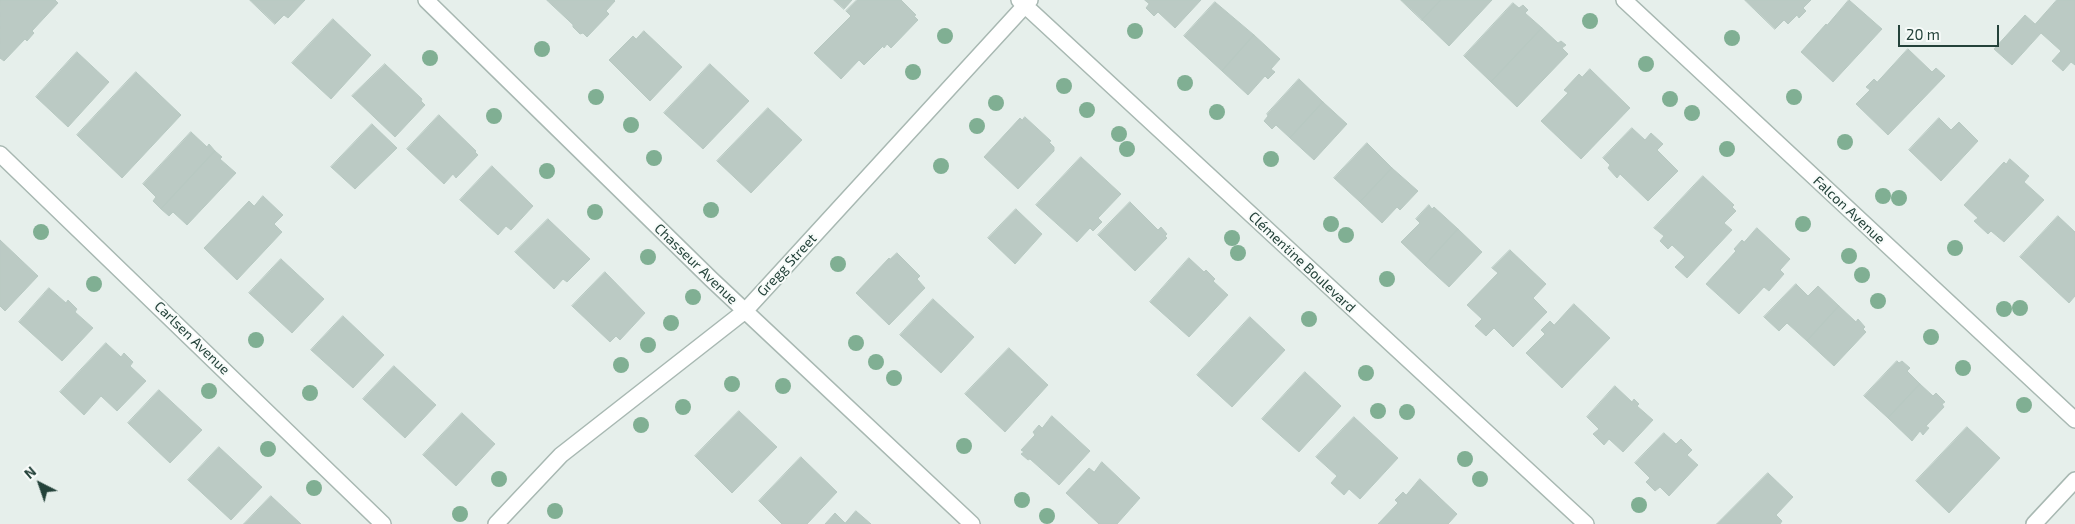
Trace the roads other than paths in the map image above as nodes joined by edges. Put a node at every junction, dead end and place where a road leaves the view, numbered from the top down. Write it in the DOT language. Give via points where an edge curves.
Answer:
graph roads {
  1 [pos="426,0"];
  2 [pos="1624,0"];
  3 [pos="1025,2"];
  4 [pos="0,154"];
  5 [pos="745,311"];
  6 [pos="2075,420"];
  7 [pos="2075,480"];
  8 [pos="383,524"];
  9 [pos="496,524"];
  10 [pos="972,524"];
  11 [pos="1586,524"];
  12 [pos="2034,524"];
  1 -- 5 [label="street, Chasseur Avenue"];
  2 -- 6 [label="street, Falcon Avenue"];
  3 -- 5 [label="street, Gregg Street"];
  3 -- 11 [label="street, Clémentine Boulevard"];
  4 -- 8 [label="street, Carlsen Avenue"];
  5 -- 9 [label="street, Gregg Street" via="561,455"];
  5 -- 10 [label="street, Chasseur Avenue"];
  7 -- 12 [label="street"];
}
